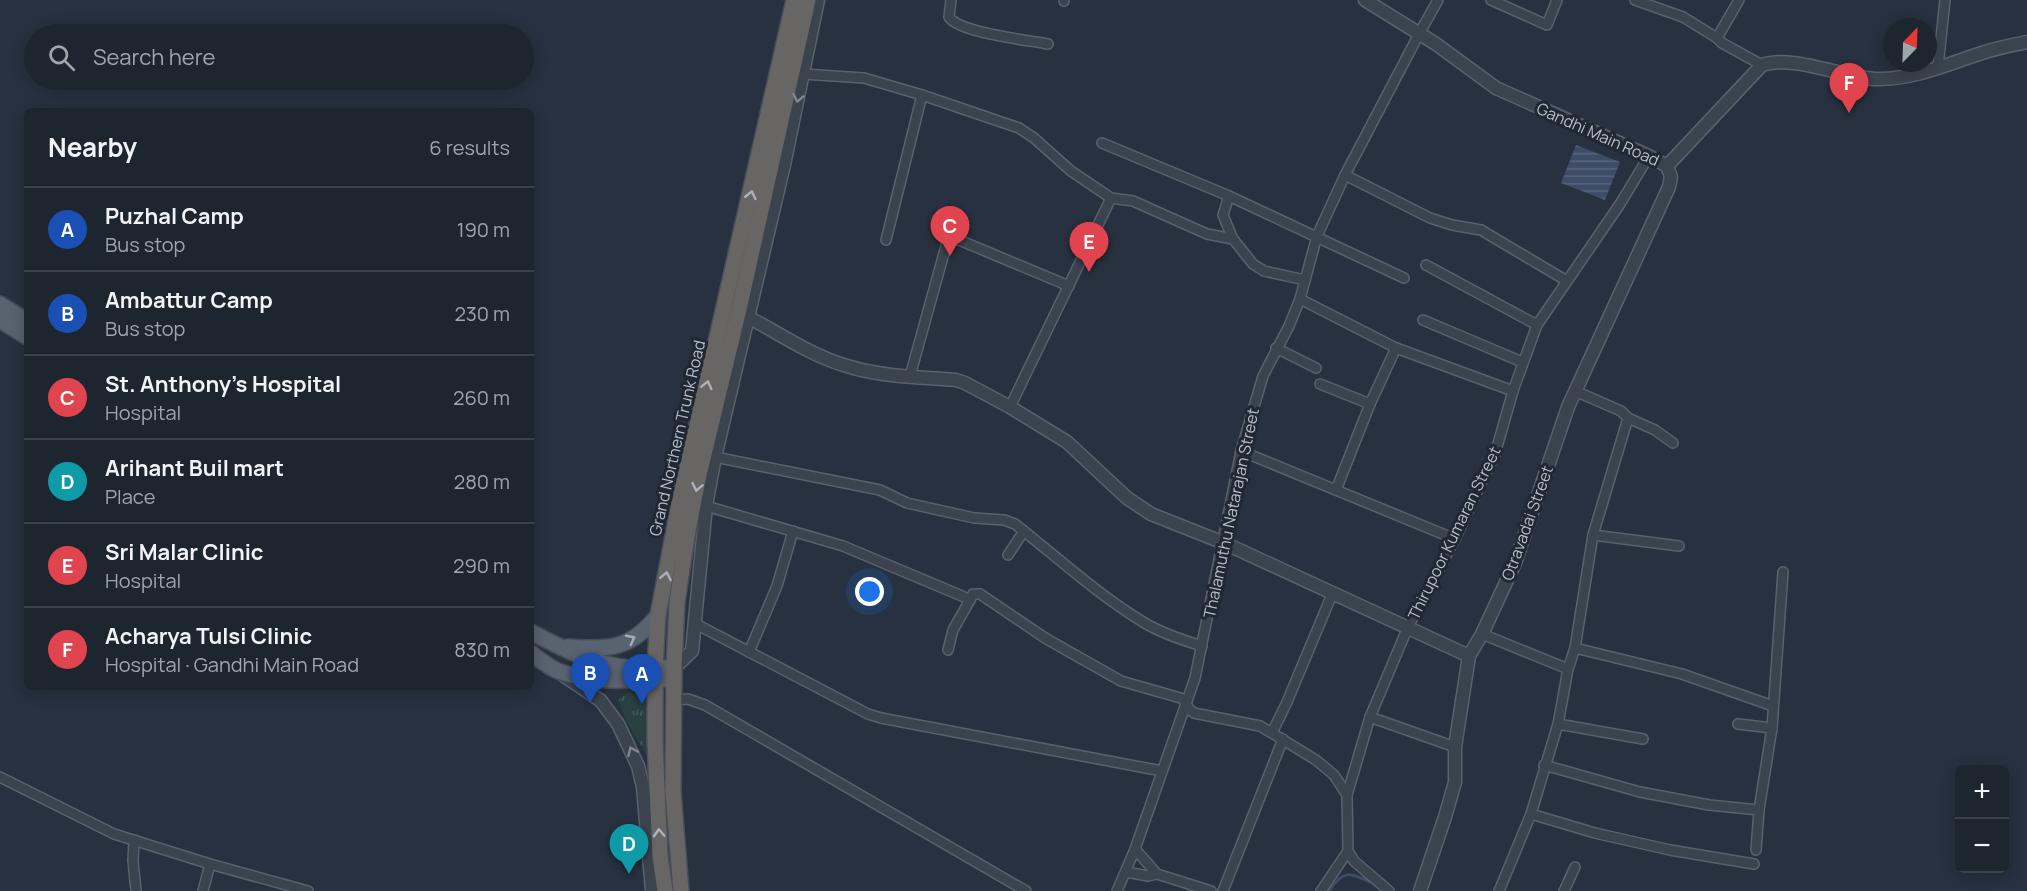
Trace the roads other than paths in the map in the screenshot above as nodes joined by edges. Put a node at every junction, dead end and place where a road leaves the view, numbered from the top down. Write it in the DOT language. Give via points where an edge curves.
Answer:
graph roads {
  1 [pos="794,0"];
  2 [pos="808,0"];
  3 [pos="818,0"];
  4 [pos="951,0"];
  5 [pos="1365,0"];
  6 [pos="1438,0"];
  7 [pos="1491,0"];
  8 [pos="1557,0"];
  9 [pos="1635,0"];
  10 [pos="1739,0"];
  11 [pos="1945,0"];
  12 [pos="1419,34"];
  13 [pos="1717,38"];
  14 [pos="2027,42"];
  15 [pos="1048,44"];
  16 [pos="1762,65"];
  17 [pos="1938,67"];
  18 [pos="803,74"];
  19 [pos="922,95"];
  20 [pos="1102,144"];
  21 [pos="1649,156"];
  22 [pos="1667,166"];
  23 [pos="1345,176"];
  24 [pos="1229,196"];
  25 [pos="1111,198"];
  26 [pos="1317,236"];
  27 [pos="1233,238"];
  28 [pos="886,240"];
  29 [pos="1426,265"];
  30 [pos="1404,278"];
  31 [pos="1305,280"];
  32 [pos="1567,281"];
  33 [pos="1069,286"];
  34 [pos="1300,299"];
  35 [pos="0,304"];
  36 [pos="748,317"];
  37 [pos="24,319"];
  38 [pos="0,320"];
  39 [pos="1423,321"];
  40 [pos="1537,325"];
  41 [pos="24,335"];
  42 [pos="1276,348"];
  43 [pos="1396,348"];
  44 [pos="1522,362"];
  45 [pos="1316,368"];
  46 [pos="910,376"];
  47 [pos="1320,384"];
  48 [pos="1513,391"];
  49 [pos="1575,391"];
  50 [pos="1370,404"];
  51 [pos="1010,407"];
  52 [pos="1628,418"];
  53 [pos="1673,443"];
  54 [pos="1241,452"];
  55 [pos="716,457"];
  56 [pos="1336,490"];
  57 [pos="706,506"];
  58 [pos="793,531"];
  59 [pos="1024,531"];
  60 [pos="1593,535"];
  61 [pos="1455,539"];
  62 [pos="1224,543"];
  63 [pos="1679,546"];
  64 [pos="1008,555"];
  65 [pos="1783,572"];
  66 [pos="1333,592"];
  67 [pos="970,600"];
  68 [pos="658,615"];
  69 [pos="694,623"];
  70 [pos="1408,627"];
  71 [pos="534,634"];
  72 [pos="1482,634"];
  73 [pos="554,644"];
  74 [pos="1202,646"];
  75 [pos="1575,648"];
  76 [pos="948,650"];
  77 [pos="749,652"];
  78 [pos="534,655"];
  79 [pos="1469,656"];
  80 [pos="1568,669"];
  81 [pos="556,670"];
  82 [pos="655,673"];
  83 [pos="674,673"];
  84 [pos="674,700"];
  85 [pos="1186,703"];
  86 [pos="1773,706"];
  87 [pos="1370,717"];
  88 [pos="1558,724"];
  89 [pos="1738,724"];
  90 [pos="1772,728"];
  91 [pos="1272,732"];
  92 [pos="1283,739"];
  93 [pos="1643,739"];
  94 [pos="1455,747"];
  95 [pos="1545,765"];
  96 [pos="1162,771"];
  97 [pos="0,777"];
  98 [pos="1347,795"];
  99 [pos="1759,810"];
  100 [pos="1531,814"];
  101 [pos="134,840"];
  102 [pos="1135,849"];
  103 [pos="1756,850"];
  104 [pos="1348,851"];
  105 [pos="210,864"];
  106 [pos="1754,864"];
  107 [pos="1575,867"];
  108 [pos="1126,872"];
  109 [pos="1157,874"];
  110 [pos="268,880"];
  111 [pos="1175,880"];
  112 [pos="136,891"];
  113 [pos="203,891"];
  114 [pos="265,891"];
  115 [pos="308,891"];
  116 [pos="652,891"];
  117 [pos="665,891"];
  118 [pos="681,891"];
  119 [pos="1026,891"];
  120 [pos="1117,891"];
  121 [pos="1171,891"];
  122 [pos="1210,891"];
  123 [pos="1223,891"];
  124 [pos="1321,891"];
  125 [pos="1389,891"];
  126 [pos="1420,891"];
  127 [pos="1499,891"];
  128 [pos="1564,891"];
  68 -- 1 [label="highway, Grand Northern Trunk Road, one-way" via="679,504"];
  2 -- 83 [label="highway, Grand Northern Trunk Road, one-way" via="688,530 677,602"];
  3 -- 18 [label="street"];
  4 -- 15 [label="street" via="949,17 954,22 980,32"];
  5 -- 12 [label="street, Gandhi Main Road"];
  6 -- 12 [label="street, Thalamuthu Natarajan Street"];
  7 -- 8 [label="street" via="1547,25"];
  9 -- 13 [label="street" via="1683,16"];
  10 -- 13 [label="street"];
  11 -- 17 [label="street"];
  12 -- 21 [label="street, Gandhi Main Road" via="1496,88"];
  12 -- 23 [label="street, Thalamuthu Natarajan Street"];
  13 -- 16 [label="street"];
  14 -- 17 [label="street"];
  16 -- 17 [label="street" via="1779,62 1875,79 1912,76"];
  16 -- 22 [label="street, Gandhi Main Road"];
  18 -- 19 [label="street" via="864,78"];
  18 -- 36 [label="street, one-way"];
  19 -- 25 [label="street" via="1019,128"];
  19 -- 28 [label="street"];
  20 -- 24 [label="street"];
  21 -- 22 [label="street, Gandhi Main Road"];
  21 -- 32 [label="street, Thirupoor Kumaran Street"];
  22 -- 49 [label="street, Otravadai Street" via="1670,187"];
  23 -- 26 [label="street, Thalamuthu Natarajan Street"];
  23 -- 32 [label="street" via="1422,214 1481,230"];
  24 -- 26 [label="street"];
  24 -- 27 [label="street" via="1223,215"];
  25 -- 27 [label="street" via="1133,201 1207,234"];
  25 -- 33 [label="street"];
  26 -- 30 [label="street"];
  26 -- 31 [label="street, Thalamuthu Natarajan Street"];
  27 -- 31 [label="street" via="1264,272"];
  29 -- 40 [label="street"];
  31 -- 34 [label="street, Thalamuthu Natarajan Street"];
  32 -- 40 [label="street, Thirupoor Kumaran Street"];
  33 -- 46 [label="street" via="959,240 949,240"];
  33 -- 51 [label="street"];
  34 -- 42 [label="street, Thalamuthu Natarajan Street"];
  34 -- 43 [label="street"];
  35 -- 37 [label="main road"];
  36 -- 46 [label="street" via="845,366"];
  36 -- 55 [label="street"];
  38 -- 41 [label="main road"];
  39 -- 44 [label="street"];
  40 -- 44 [label="street, Thirupoor Kumaran Street"];
  42 -- 45 [label="street"];
  42 -- 54 [label="street, Thalamuthu Natarajan Street" via="1257,394"];
  43 -- 48 [label="street"];
  43 -- 50 [label="street"];
  44 -- 48 [label="street, Thirupoor Kumaran Street"];
  46 -- 51 [label="street" via="965,383"];
  47 -- 50 [label="street"];
  48 -- 61 [label="street, Thirupoor Kumaran Street" via="1495,454"];
  49 -- 52 [label="street" via="1622,411"];
  49 -- 72 [label="street, Otravadai Street" via="1515,563"];
  50 -- 56 [label="street"];
  51 -- 62 [label="street" via="1067,442 1127,498 1151,514"];
  52 -- 53 [label="street"];
  52 -- 60 [label="street"];
  54 -- 56 [label="street"];
  54 -- 62 [label="street, Thalamuthu Natarajan Street"];
  55 -- 57 [label="street"];
  55 -- 59 [label="street" via="880,490 907,503 974,518 1004,520"];
  56 -- 61 [label="street"];
  57 -- 58 [label="street"];
  57 -- 69 [label="street"];
  58 -- 67 [label="street" via="887,563"];
  58 -- 77 [label="street" via="777,586"];
  59 -- 64 [label="street"];
  59 -- 74 [label="street" via="1143,622"];
  60 -- 63 [label="street"];
  60 -- 75 [label="street"];
  61 -- 70 [label="street, Thirupoor Kumaran Street"];
  62 -- 66 [label="street"];
  62 -- 74 [label="street, Thalamuthu Natarajan Street"];
  65 -- 86 [label="street"];
  66 -- 70 [label="street"];
  66 -- 91 [label="street"];
  67 -- 76 [label="street" via="953,630"];
  67 -- 85 [label="street" via="974,594 980,594 1045,638 1122,681 1184,699"];
  73 -- 68 [label="main road, one-way" via="616,647 645,631"];
  68 -- 82 [label="highway, Grand Northern Trunk Road"];
  69 -- 77 [label="street"];
  69 -- 83 [label="street" via="692,651"];
  70 -- 79 [label="street"];
  70 -- 87 [label="street, Thirupoor Kumaran Street"];
  71 -- 73 [label="main road"];
  72 -- 79 [label="street, Otravadai Street"];
  72 -- 80 [label="street"];
  73 -- 82 [label="main road" via="595,661"];
  74 -- 85 [label="street, Thalamuthu Natarajan Street"];
  75 -- 80 [label="street"];
  75 -- 86 [label="street" via="1683,674"];
  77 -- 96 [label="street" via="881,718"];
  78 -- 81 [label="main road"];
  79 -- 94 [label="street, Otravadai Street"];
  80 -- 88 [label="street"];
  81 -- 82 [label="main road" via="609,680"];
  116 -- 81 [label="street, one-way" via="638,766 618,724 601,701"];
  82 -- 83 [label="main road"];
  117 -- 82 [label="highway, Grand Northern Trunk Road, one-way" via="655,741"];
  83 -- 84 [label="highway, Grand Northern Trunk Road"];
  84 -- 118 [label="highway, Grand Northern Trunk Road" via="673,792"];
  84 -- 119 [label="street" via="688,699 705,705"];
  85 -- 91 [label="street" via="1194,713"];
  85 -- 96 [label="street, Thalamuthu Natarajan Street"];
  86 -- 90 [label="street"];
  87 -- 94 [label="street"];
  87 -- 98 [label="street, Thirupoor Kumaran Street"];
  88 -- 93 [label="street"];
  88 -- 95 [label="street"];
  89 -- 90 [label="street"];
  90 -- 99 [label="street"];
  91 -- 92 [label="street"];
  92 -- 98 [label="street" via="1334,775"];
  92 -- 123 [label="street"];
  94 -- 126 [label="street, Otravadai Street" via="1455,782"];
  95 -- 99 [label="street" via="1640,792"];
  95 -- 100 [label="street"];
  96 -- 102 [label="street, Thalamuthu Natarajan Street"];
  97 -- 101 [label="street" via="105,830"];
  98 -- 104 [label="street, Thirupoor Kumaran Street"];
  99 -- 103 [label="street"];
  100 -- 106 [label="street" via="1670,850"];
  100 -- 127 [label="street"];
  101 -- 105 [label="street"];
  101 -- 112 [label="street"];
  102 -- 108 [label="street, Thalamuthu Natarajan Street"];
  102 -- 109 [label="street"];
  104 -- 124 [label="street"];
  104 -- 125 [label="street"];
  105 -- 110 [label="street"];
  105 -- 113 [label="street"];
  107 -- 128 [label="street"];
  108 -- 109 [label="street"];
  108 -- 120 [label="street, Thalamuthu Natarajan Street"];
  109 -- 111 [label="street"];
  110 -- 114 [label="street"];
  110 -- 115 [label="street"];
  111 -- 121 [label="street"];
  111 -- 122 [label="street"];
}
